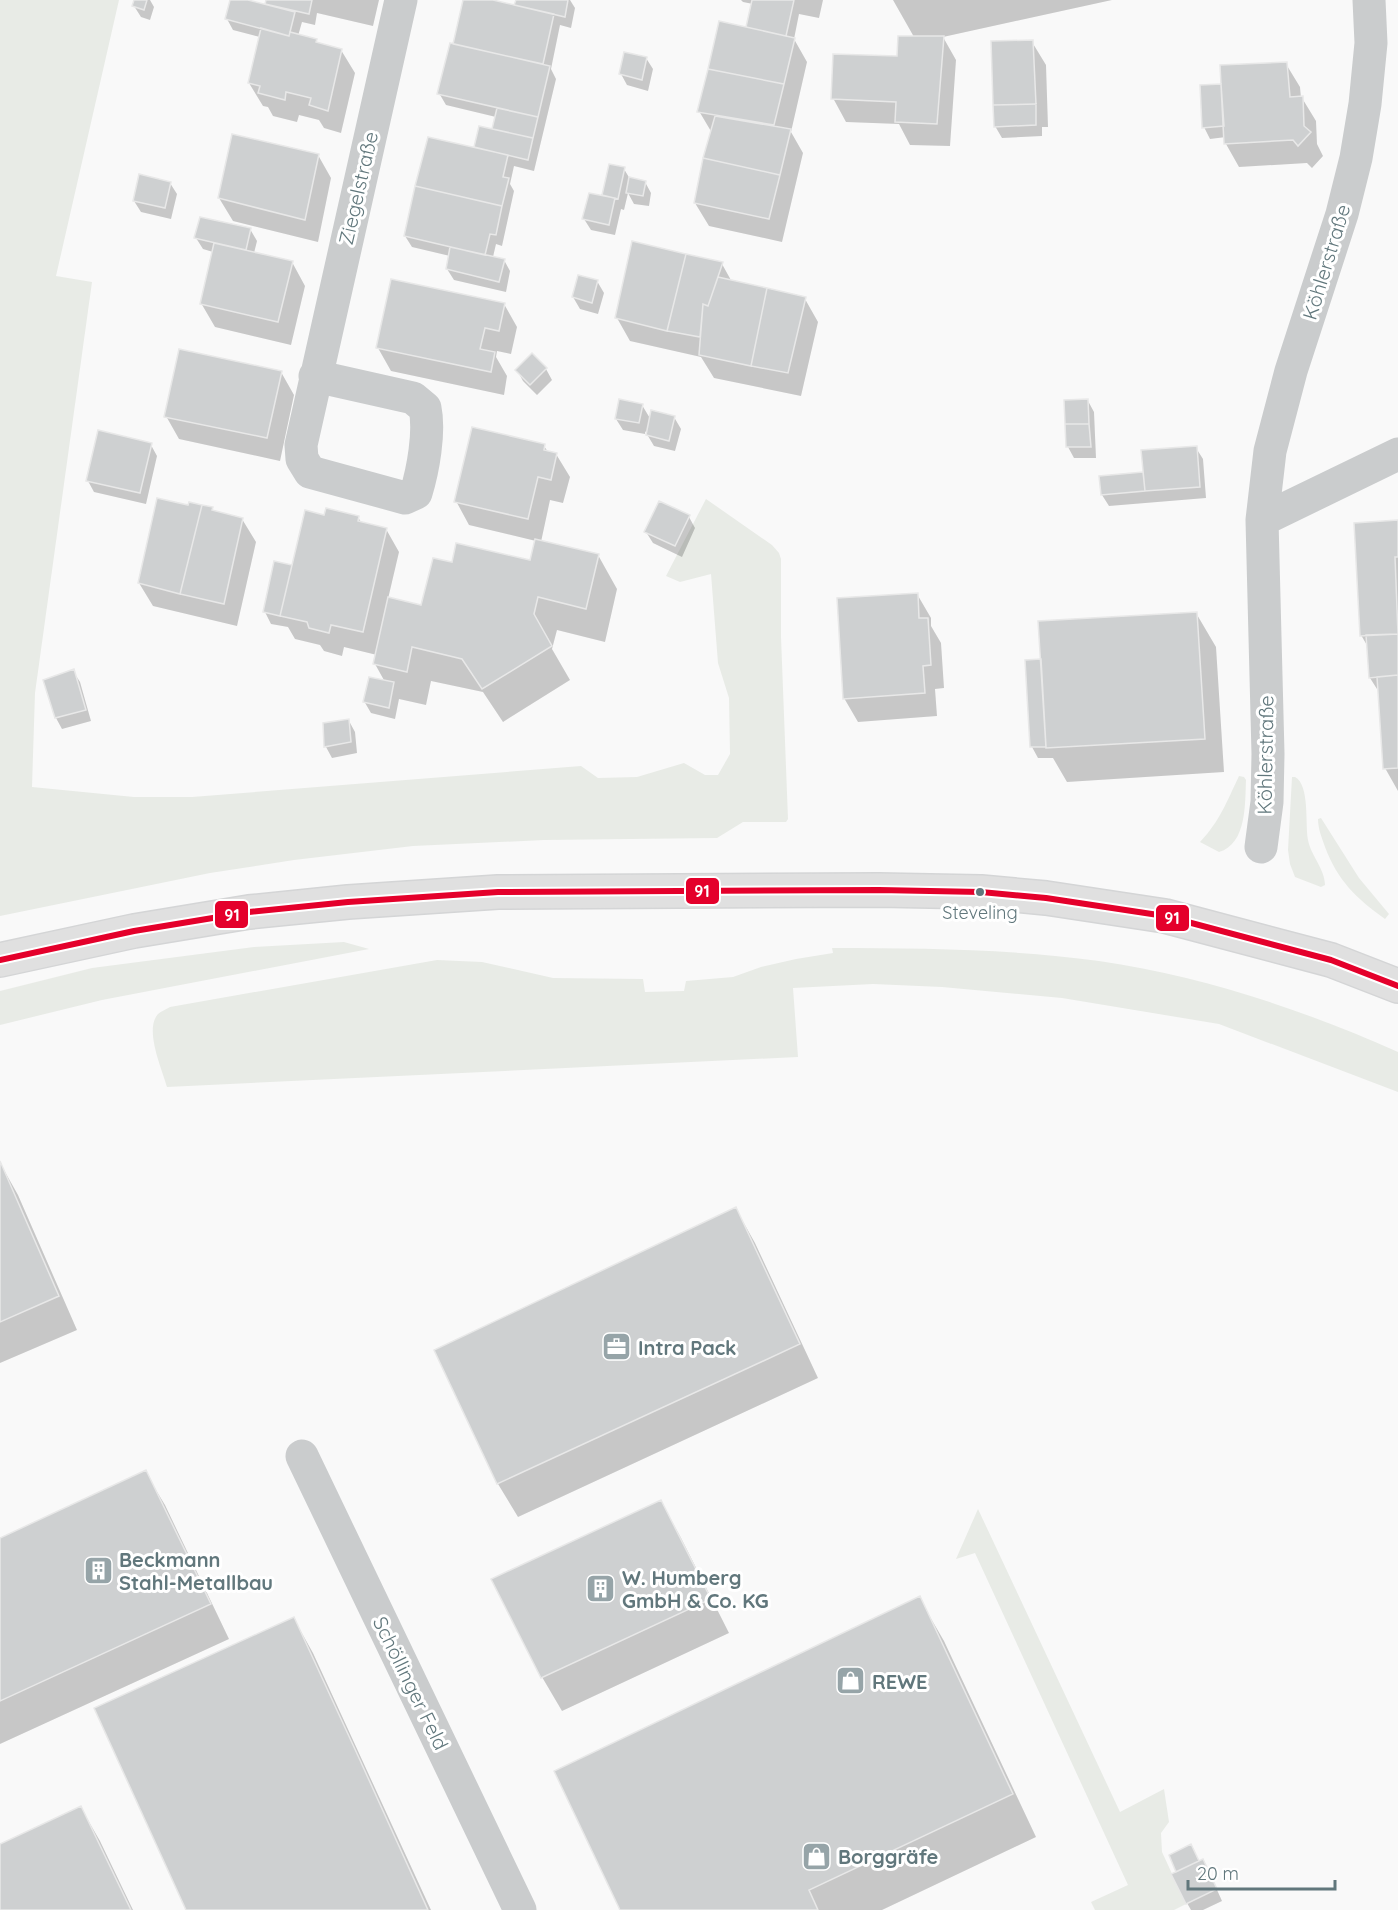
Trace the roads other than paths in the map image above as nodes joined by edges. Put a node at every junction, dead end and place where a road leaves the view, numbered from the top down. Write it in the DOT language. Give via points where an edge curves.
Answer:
graph roads {
  1 [pos="401,0"];
  2 [pos="1370,0"];
  3 [pos="315,376"];
  4 [pos="1398,454"];
  5 [pos="1262,520"];
  6 [pos="1261,847"];
  7 [pos="0,960"];
  8 [pos="1398,986"];
  9 [pos="302,1456"];
  10 [pos="520,1910"];
  1 -- 3 [label="street, Ziegelstraße"];
  2 -- 5 [label="street, Köhlerstraße" via="1371,43 1356,158 1270,451"];
  4 -- 5 [label="street"];
  5 -- 6 [label="street, Köhlerstraße" via="1268,754"];
  7 -- 8 [label="main road" via="134,931 249,912 348,902 498,892 879,890 981,892 1165,916 1331,960"];
  9 -- 10 [label="street, Schöllinger Feld"];
}
